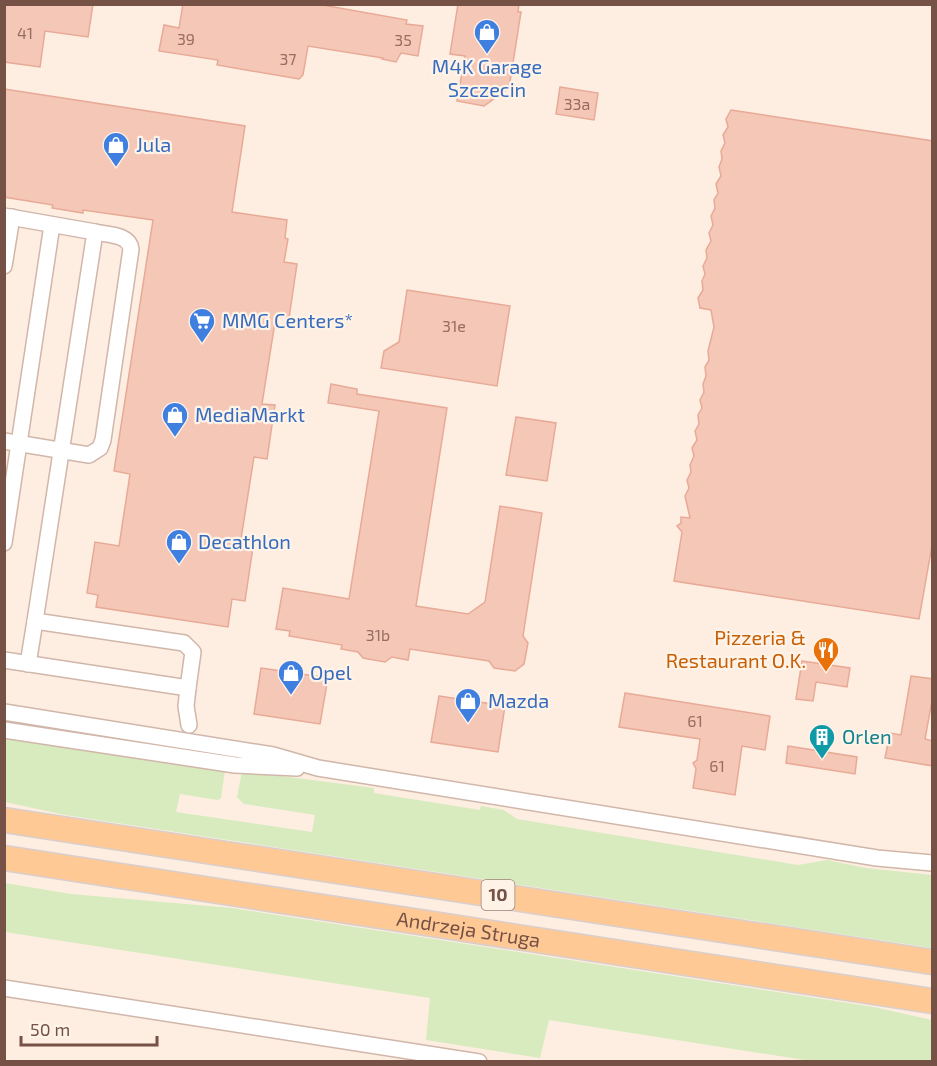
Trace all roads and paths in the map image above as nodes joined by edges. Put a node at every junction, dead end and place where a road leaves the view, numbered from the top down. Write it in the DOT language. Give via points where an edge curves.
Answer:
graph roads {
  1 [pos="8,217"];
  2 [pos="52,225"];
  3 [pos="95,232"];
  4 [pos="4,266"];
  5 [pos="12,443"];
  6 [pos="62,450"];
  7 [pos="4,543"];
  8 [pos="35,621"];
  9 [pos="4,660"];
  10 [pos="28,664"];
  11 [pos="188,688"];
  12 [pos="4,712"];
  13 [pos="189,725"];
  14 [pos="4,730"];
  15 [pos="318,768"];
  16 [pos="4,820"];
  17 [pos="4,858"];
  18 [pos="933,863"];
  19 [pos="933,962"];
  20 [pos="4,988"];
  21 [pos="933,1001"];
  22 [pos="413,1057"];
  23 [pos="478,1062"];
  1 -- 2 [label="street"];
  1 -- 4 [label="street"];
  2 -- 3 [label="street"];
  2 -- 5 [label="street"];
  3 -- 6 [label="street"];
  3 -- 6 [label="street" via="127,239 131,249 105,428 95,453"];
  5 -- 6 [label="street"];
  5 -- 7 [label="street"];
  6 -- 8 [label="street"];
  8 -- 10 [label="street"];
  8 -- 11 [label="street" via="184,643 193,652"];
  9 -- 10 [label="street"];
  10 -- 11 [label="street"];
  11 -- 13 [label="street"];
  12 -- 15 [label="street" via="273,755"];
  14 -- 15 [label="street" via="235,765"];
  15 -- 18 [label="street" via="877,858"];
  16 -- 19 [label="main road, Andrzeja Struga / 10"];
  17 -- 21 [label="main road, Andrzeja Struga / 10"];
  20 -- 22 [label="street"];
  22 -- 23 [label="street"];
}
